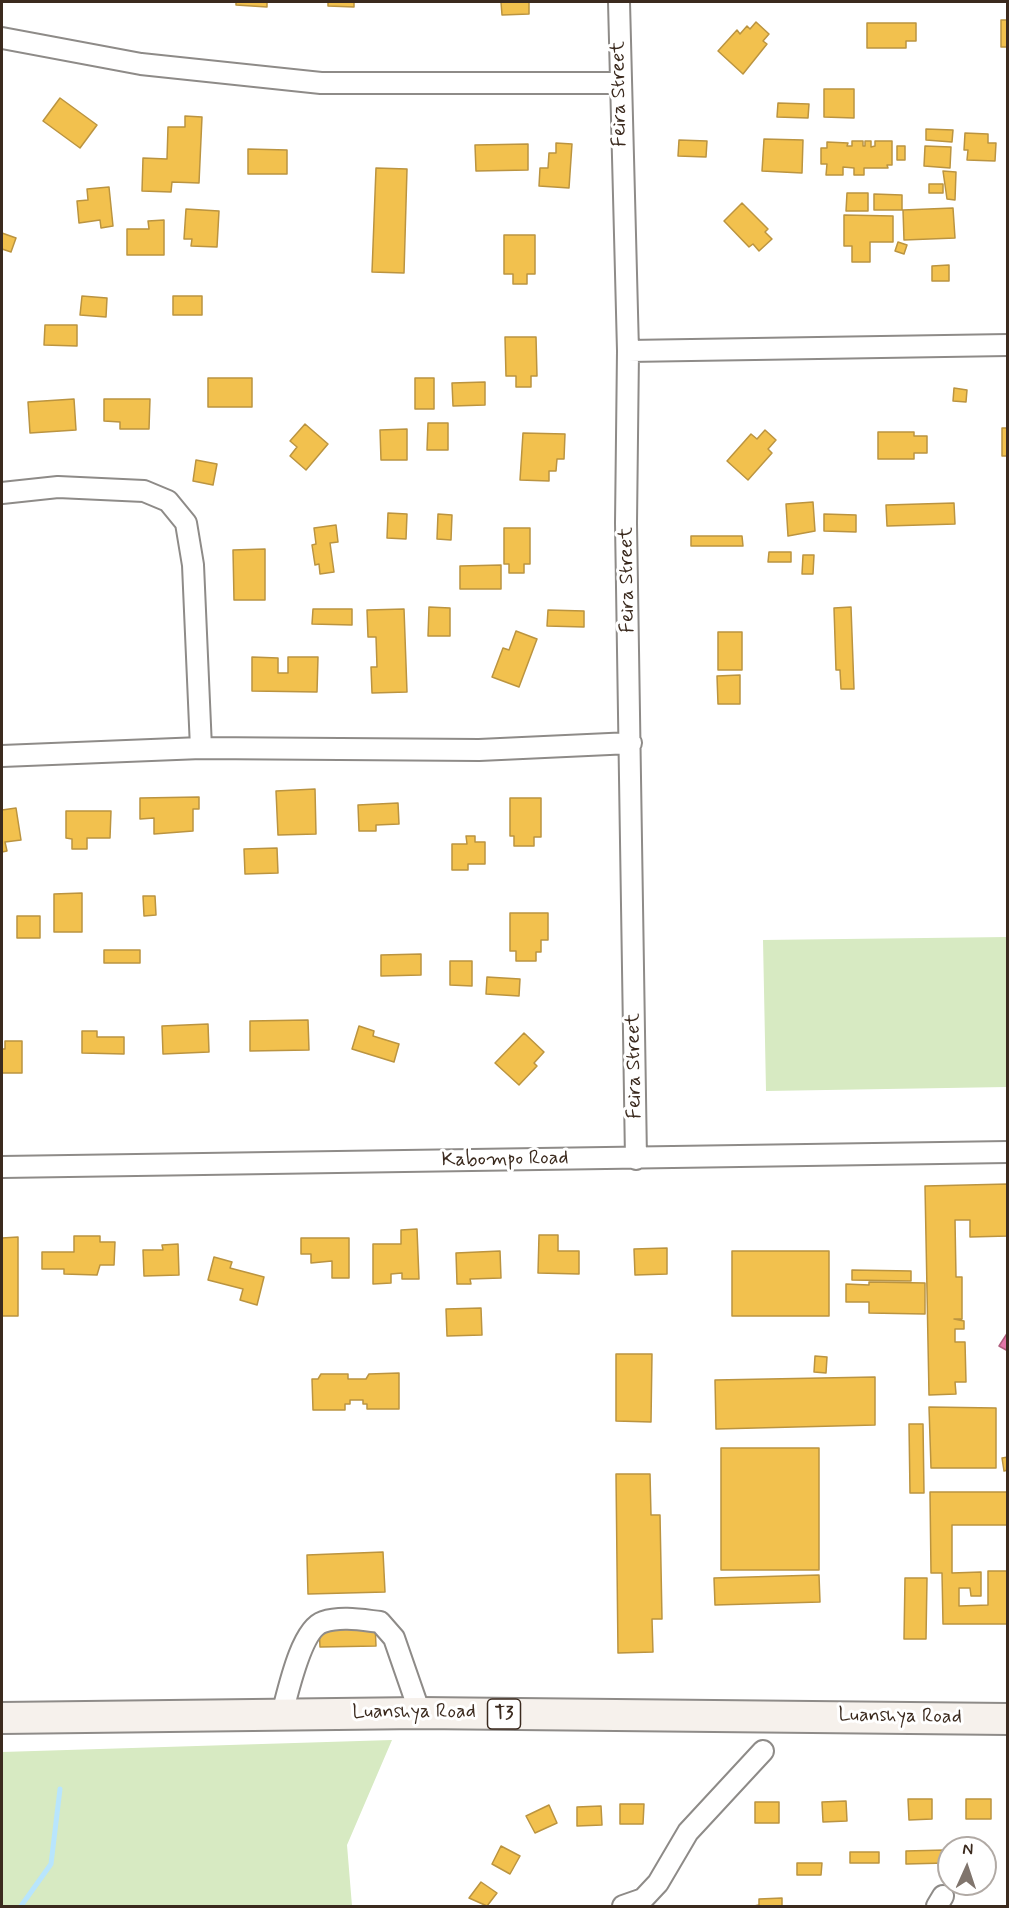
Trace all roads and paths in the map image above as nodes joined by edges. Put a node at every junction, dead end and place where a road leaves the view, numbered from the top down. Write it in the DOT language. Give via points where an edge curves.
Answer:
graph roads {
  1 [pos="619,2"];
  2 [pos="2,38"];
  3 [pos="619,83"];
  4 [pos="1008,345"];
  5 [pos="628,351"];
  6 [pos="2,493"];
  7 [pos="631,743"];
  8 [pos="201,748"];
  9 [pos="2,756"];
  10 [pos="1008,1152"];
  11 [pos="636,1159"];
  12 [pos="2,1167"];
  13 [pos="420,1713"];
  14 [pos="282,1714"];
  15 [pos="2,1718"];
  16 [pos="1008,1719"];
  17 [pos="763,1751"];
  18 [pos="642,1903"];
  19 [pos="622,1906"];
  1 -- 3 [label="street, Feira Street"];
  2 -- 3 [label="street" via="141,64 321,83"];
  3 -- 5 [label="street, Feira Street"];
  4 -- 5 [label="street"];
  5 -- 7 [label="street, Feira Street" via="626,523"];
  6 -- 8 [label="street" via="58,487 144,491 168,501 186,523 194,565"];
  7 -- 8 [label="street" via="479,750"];
  7 -- 11 [label="street, Feira Street"];
  8 -- 9 [label="street"];
  10 -- 11 [label="street, Kabompo Road"];
  11 -- 12 [label="street, Kabompo Road"];
  13 -- 14 [label="highway, Luanshya Road / T3"];
  13 -- 14 [label="street" via="394,1638 380,1622 352,1619 322,1622 308,1635"];
  13 -- 16 [label="highway, Luanshya Road / T3"];
  14 -- 15 [label="highway, Luanshya Road / T3"];
  17 -- 18 [label="street" via="688,1832"];
  18 -- 19 [label="street"];
}
